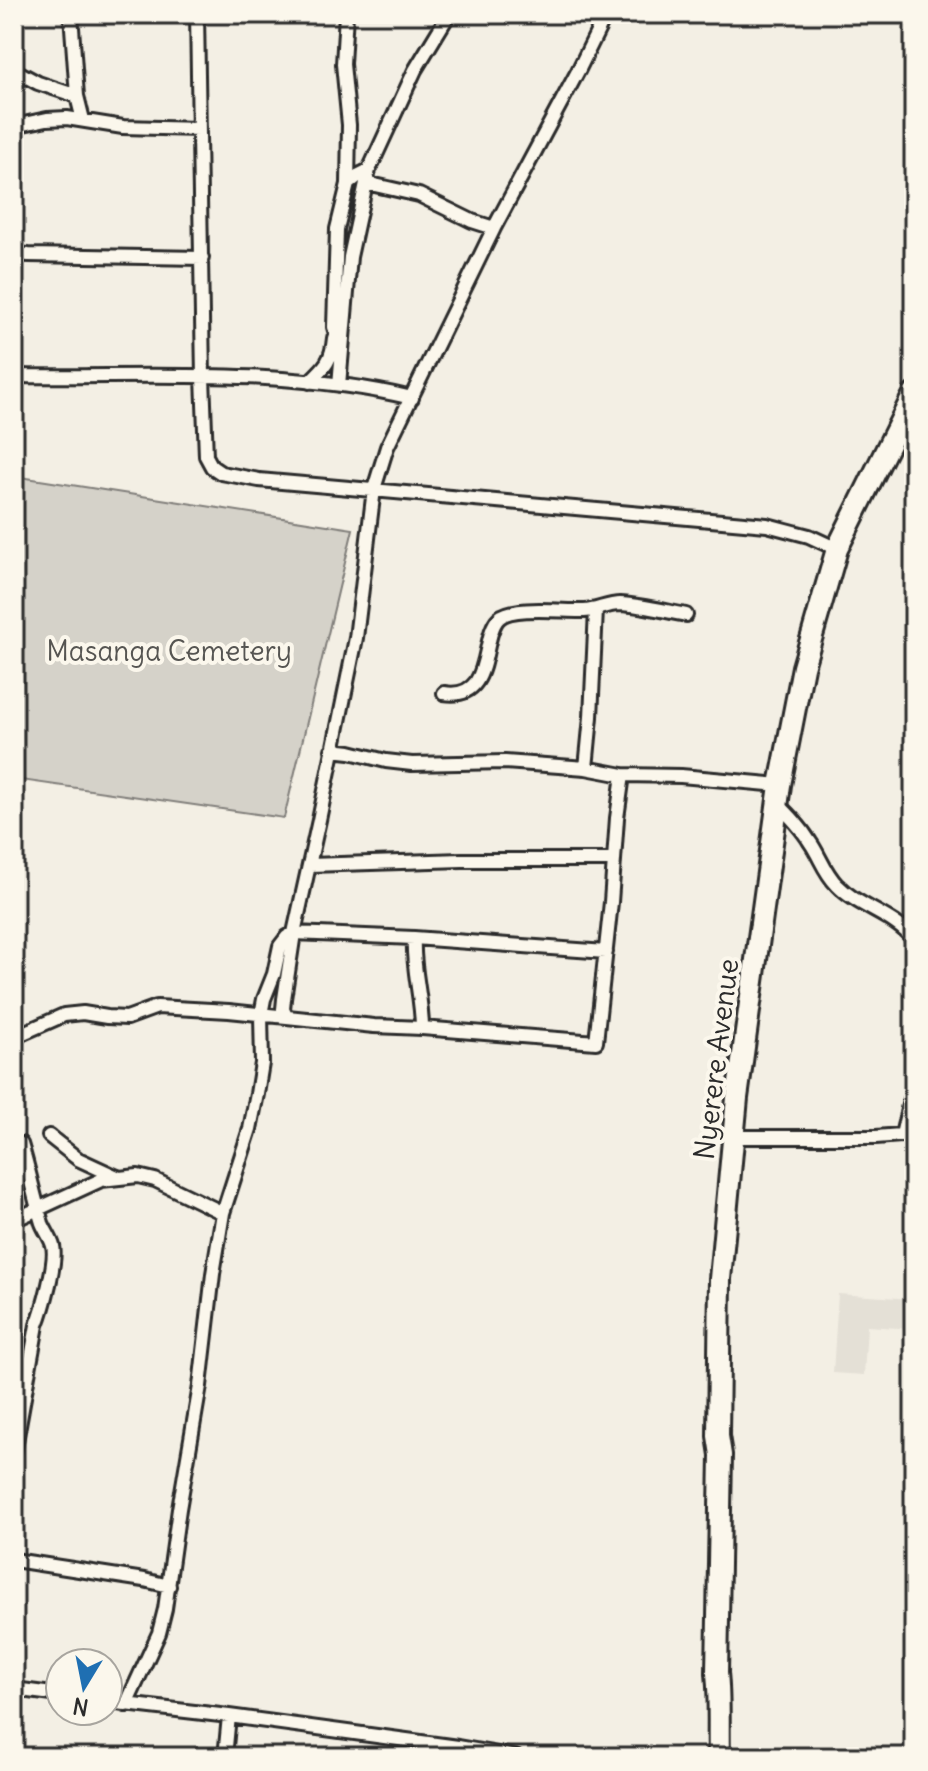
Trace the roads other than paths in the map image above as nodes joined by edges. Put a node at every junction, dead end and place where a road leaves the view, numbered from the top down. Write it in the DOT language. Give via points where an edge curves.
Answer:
graph roads {
  1 [pos="71,14"];
  2 [pos="197,14"];
  3 [pos="346,14"];
  4 [pos="449,14"];
  5 [pos="606,14"];
  6 [pos="14,70"];
  7 [pos="77,96"];
  8 [pos="83,120"];
  9 [pos="14,126"];
  10 [pos="199,129"];
  11 [pos="367,176"];
  12 [pos="348,184"];
  13 [pos="494,228"];
  14 [pos="14,254"];
  15 [pos="202,258"];
  16 [pos="335,335"];
  17 [pos="341,353"];
  18 [pos="14,376"];
  19 [pos="203,377"];
  20 [pos="309,382"];
  21 [pos="339,385"];
  22 [pos="914,394"];
  23 [pos="412,398"];
  24 [pos="374,489"];
  25 [pos="837,549"];
  26 [pos="596,610"];
  27 [pos="686,615"];
  28 [pos="444,693"];
  29 [pos="332,750"];
  30 [pos="586,768"];
  31 [pos="623,775"];
  32 [pos="778,794"];
  33 [pos="614,860"];
  34 [pos="310,865"];
  35 [pos="294,933"];
  36 [pos="414,938"];
  37 [pos="914,940"];
  38 [pos="606,952"];
  39 [pos="261,1015"];
  40 [pos="286,1016"];
  41 [pos="422,1028"];
  42 [pos="14,1037"];
  43 [pos="914,1083"];
  44 [pos="908,1135"];
  45 [pos="49,1136"];
  46 [pos="734,1137"];
  47 [pos="21,1144"];
  48 [pos="117,1177"];
  49 [pos="39,1208"];
  50 [pos="223,1213"];
  51 [pos="14,1220"];
  52 [pos="14,1453"];
  53 [pos="14,1560"];
  54 [pos="169,1586"];
  55 [pos="14,1689"];
  56 [pos="44,1693"];
  57 [pos="126,1705"];
  58 [pos="229,1716"];
  59 [pos="225,1757"];
  60 [pos="516,1757"];
  61 [pos="719,1757"];
  1 -- 7 [label="street"];
  2 -- 10 [label="street"];
  3 -- 12 [label="street"];
  4 -- 11 [label="street" via="415,70"];
  5 -- 13 [label="street"];
  6 -- 7 [label="street"];
  7 -- 8 [label="street"];
  8 -- 9 [label="street" via="47,119"];
  8 -- 10 [label="street"];
  10 -- 15 [label="street"];
  11 -- 12 [label="street" via="359,175"];
  11 -- 13 [label="street"];
  11 -- 17 [label="street" via="350,257"];
  12 -- 16 [label="street" via="337,229"];
  13 -- 23 [label="street"];
  14 -- 15 [label="street"];
  15 -- 19 [label="street"];
  16 -- 17 [label="street"];
  16 -- 20 [label="street" via="326,366"];
  17 -- 21 [label="street"];
  18 -- 19 [label="street"];
  19 -- 20 [label="street"];
  19 -- 24 [label="street" via="206,456 221,473"];
  20 -- 21 [label="street"];
  21 -- 23 [label="street"];
  22 -- 25 [label="main road, Nyerere Avenue"];
  23 -- 24 [label="street" via="387,447"];
  24 -- 25 [label="street" via="767,525"];
  24 -- 29 [label="street" via="356,638"];
  25 -- 32 [label="main road, Nyerere Avenue" via="803,667"];
  26 -- 27 [label="street" via="617,604"];
  26 -- 28 [label="street" via="506,613 497,620 475,683 459,693"];
  26 -- 30 [label="street"];
  29 -- 30 [label="street" via="412,764 505,762"];
  29 -- 34 [label="street"];
  30 -- 31 [label="street"];
  31 -- 32 [label="street" via="681,776"];
  31 -- 33 [label="street"];
  32 -- 37 [label="street" via="839,888"];
  32 -- 46 [label="main road, Nyerere Avenue"];
  33 -- 34 [label="street"];
  33 -- 38 [label="street"];
  34 -- 35 [label="street"];
  35 -- 36 [label="street"];
  35 -- 39 [label="street" via="280,946"];
  35 -- 40 [label="street"];
  36 -- 38 [label="street"];
  36 -- 41 [label="street"];
  38 -- 41 [label="street" via="596,1042"];
  39 -- 40 [label="street"];
  39 -- 42 [label="street" via="157,1007 127,1018 83,1013 64,1015"];
  39 -- 50 [label="street" via="257,1094"];
  40 -- 41 [label="street"];
  43 -- 44 [label="street"];
  44 -- 46 [label="street"];
  45 -- 48 [label="street" via="78,1159"];
  46 -- 61 [label="main road, Nyerere Avenue" via="718,1337"];
  47 -- 49 [label="street"];
  48 -- 49 [label="street"];
  48 -- 50 [label="street" via="155,1180"];
  49 -- 51 [label="street"];
  49 -- 52 [label="street" via="53,1247 50,1277"];
  50 -- 54 [label="street"];
  53 -- 54 [label="street"];
  54 -- 57 [label="street" via="159,1633"];
  55 -- 56 [label="street"];
  57 -- 58 [label="street"];
  58 -- 59 [label="street"];
  58 -- 60 [label="street"];
}
